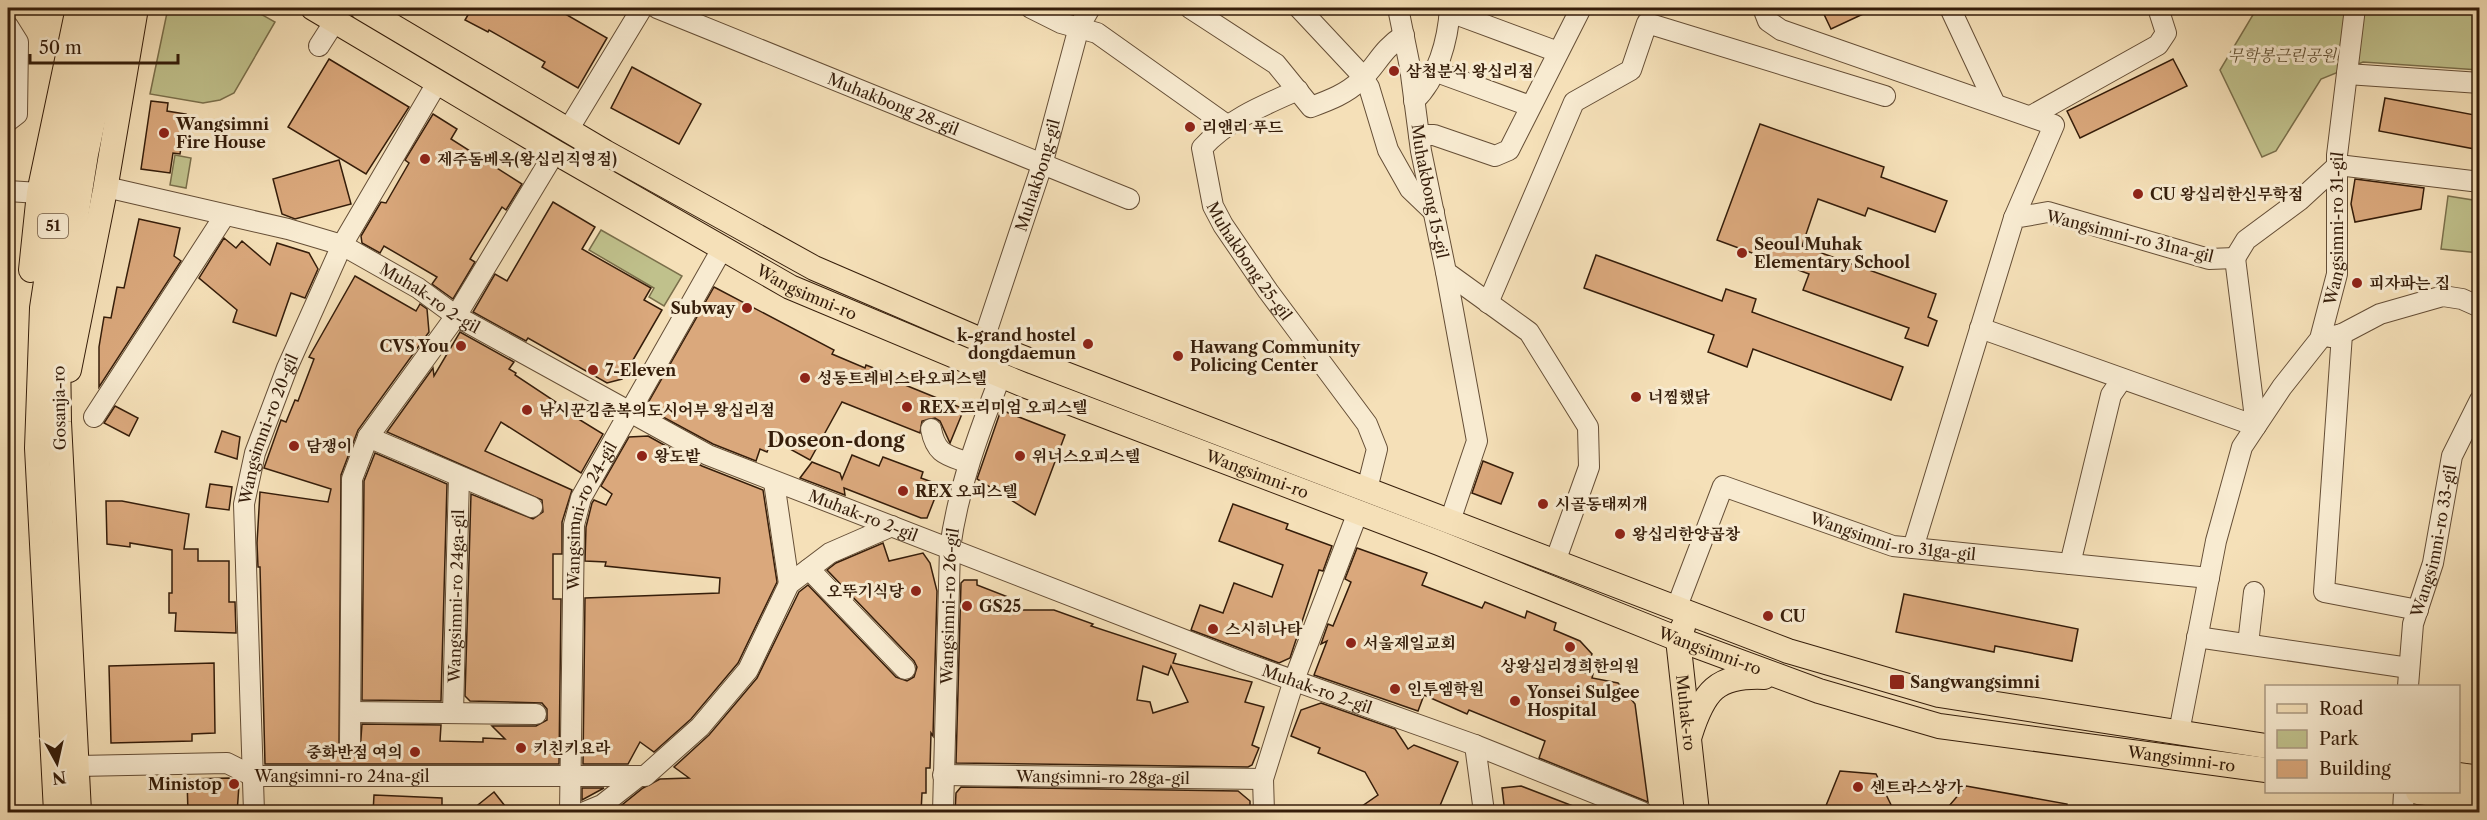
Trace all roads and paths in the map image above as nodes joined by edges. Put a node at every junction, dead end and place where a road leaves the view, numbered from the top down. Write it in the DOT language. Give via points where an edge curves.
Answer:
graph roads {
  1 [pos="78,8"];
  2 [pos="96,8"];
  3 [pos="117,8"];
  4 [pos="136,8"];
  5 [pos="313,8"];
  6 [pos="362,8"];
  7 [pos="642,8"];
  8 [pos="657,8"];
  9 [pos="1031,8"];
  10 [pos="1073,8"];
  11 [pos="1090,8"];
  12 [pos="1190,8"];
  13 [pos="1299,8"];
  14 [pos="1398,8"];
  15 [pos="1581,8"];
  16 [pos="1763,8"];
  17 [pos="1950,8"];
  18 [pos="2158,8"];
  19 [pos="2355,8"];
  20 [pos="1450,10"];
  21 [pos="334,21"];
  22 [pos="8,26"];
  23 [pos="1079,27"];
  24 [pos="1404,35"];
  25 [pos="319,46"];
  26 [pos="1558,52"];
  27 [pos="1434,71"];
  28 [pos="2347,74"];
  29 [pos="1363,78"];
  30 [pos="437,83"];
  31 [pos="2480,83"];
  32 [pos="1298,90"];
  33 [pos="1885,96"];
  34 [pos="1414,101"];
  35 [pos="1995,104"];
  36 [pos="1530,106"];
  37 [pos="2031,117"];
  38 [pos="8,120"];
  39 [pos="1228,126"];
  40 [pos="568,130"];
  41 [pos="1419,135"];
  42 [pos="555,152"];
  43 [pos="1042,165"];
  44 [pos="2338,165"];
  45 [pos="2480,182"];
  46 [pos="106,187"];
  47 [pos="20,193"];
  48 [pos="1129,199"];
  49 [pos="1434,212"];
  50 [pos="225,215"];
  51 [pos="2014,218"];
  52 [pos="342,245"];
  53 [pos="722,249"];
  54 [pos="2235,258"];
  55 [pos="1446,272"];
  56 [pos="1488,303"];
  57 [pos="2480,307"];
  58 [pos="456,316"];
  59 [pos="1980,328"];
  60 [pos="2342,334"];
  61 [pos="2320,339"];
  62 [pos="983,342"];
  63 [pos="1001,375"];
  64 [pos="2122,379"];
  65 [pos="2480,400"];
  66 [pos="628,411"];
  67 [pos="94,417"];
  68 [pos="58,422"];
  69 [pos="2256,426"];
  70 [pos="931,429"];
  71 [pos="368,437"];
  72 [pos="37,448"];
  73 [pos="969,464"];
  74 [pos="459,477"];
  75 [pos="774,482"];
  76 [pos="1723,486"];
  77 [pos="1367,489"];
  78 [pos="532,507"];
  79 [pos="1358,512"];
  80 [pos="1450,521"];
  81 [pos="892,526"];
  82 [pos="950,548"];
  83 [pos="1913,548"];
  84 [pos="1555,562"];
  85 [pos="2070,564"];
  86 [pos="808,569"];
  87 [pos="2209,578"];
  88 [pos="789,584"];
  89 [pos="2254,592"];
  90 [pos="2418,610"];
  91 [pos="1682,611"];
  92 [pos="2197,637"];
  93 [pos="1678,639"];
  94 [pos="2248,644"];
  95 [pos="1841,667"];
  96 [pos="905,669"];
  97 [pos="1779,677"];
  98 [pos="2408,677"];
  99 [pos="1294,680"];
  100 [pos="1833,695"];
  101 [pos="351,712"];
  102 [pos="453,713"];
  103 [pos="536,714"];
  104 [pos="2179,732"];
  105 [pos="2206,736"];
  106 [pos="1688,740"];
  107 [pos="350,744"];
  108 [pos="1474,746"];
  109 [pos="2265,746"];
  110 [pos="2202,762"];
  111 [pos="78,766"];
  112 [pos="2265,770"];
  113 [pos="571,775"];
  114 [pos="943,775"];
  115 [pos="2460,775"];
  116 [pos="253,776"];
  117 [pos="639,776"];
  118 [pos="1263,778"];
  119 [pos="2480,778"];
  120 [pos="2404,793"];
  121 [pos="2427,793"];
  122 [pos="2480,799"];
  123 [pos="56,813"];
  124 [pos="79,813"];
  125 [pos="254,813"];
  126 [pos="570,813"];
  127 [pos="585,813"];
  128 [pos="943,813"];
  129 [pos="1264,813"];
  130 [pos="1484,813"];
  131 [pos="1642,813"];
  132 [pos="1697,813"];
  133 [pos="2403,813"];
  1 -- 47 [label="main road"];
  2 -- 72 [label="main road, Gosanja-ro / 51" via="50,244 42,308"];
  3 -- 68 [label="main road, Gosanja-ro / 51" via="86,154 63,298"];
  4 -- 46 [label="main road"];
  5 -- 21 [label="main road, Wangsimni-ro"];
  6 -- 40 [label="main road, Wangsimni-ro"];
  7 -- 40 [label="street"];
  8 -- 43 [label="street, Muhakbong 28-gil"];
  9 -- 23 [label="street"];
  10 -- 23 [label="street"];
  11 -- 23 [label="street, Muhakbong-gil"];
  12 -- 32 [label="street" via="1276,64"];
  13 -- 29 [label="street"];
  14 -- 24 [label="street, Muhakbong 15-gil"];
  15 -- 26 [label="street"];
  16 -- 35 [label="street" via="1768,21 1781,30"];
  17 -- 35 [label="street"];
  18 -- 37 [label="street" via="2166,33 2158,45"];
  19 -- 28 [label="street, Wangsimni-ro 31-gil"];
  20 -- 26 [label="street"];
  20 -- 27 [label="street" via="1448,33"];
  21 -- 25 [label="street"];
  21 -- 30 [label="main road, Wangsimni-ro"];
  22 -- 38 [label="street" via="18,42 17,114"];
  23 -- 39 [label="street" via="1098,33 1121,48"];
  23 -- 43 [label="street, Muhakbong-gil"];
  24 -- 29 [label="street" via="1386,47"];
  24 -- 34 [label="street, Muhakbong 15-gil"];
  26 -- 36 [label="street"];
  27 -- 34 [label="street" via="1427,89"];
  27 -- 36 [label="street"];
  28 -- 31 [label="street"];
  28 -- 44 [label="street, Wangsimni-ro 31-gil"];
  29 -- 32 [label="street" via="1344,94 1311,107"];
  29 -- 49 [label="street" via="1388,150 1410,189"];
  30 -- 42 [label="main road, Wangsimni-ro"];
  30 -- 52 [label="street, Wangsimni-ro 20-gil"];
  32 -- 39 [label="street, Muhakbong 25-gil"];
  33 -- 56 [label="street" via="1647,23 1631,70 1574,102"];
  34 -- 41 [label="street, Muhakbong 15-gil"];
  35 -- 37 [label="street"];
  36 -- 41 [label="street" via="1509,150 1495,156 1434,135"];
  37 -- 51 [label="street" via="2054,124"];
  39 -- 77 [label="street, Muhakbong 25-gil" via="1215,133 1202,148 1213,206 1268,291 1367,424 1377,449"];
  40 -- 62 [label="main road, Wangsimni-ro" via="814,268"];
  41 -- 49 [label="street, Muhakbong 15-gil"];
  42 -- 53 [label="main road, Wangsimni-ro"];
  42 -- 58 [label="street"];
  43 -- 48 [label="street, Muhakbong 28-gil"];
  43 -- 62 [label="street, Muhakbong-gil"];
  44 -- 45 [label="street"];
  44 -- 54 [label="street, Wangsimni-ro 31na-gil" via="2300,200 2246,240"];
  44 -- 61 [label="street, Wangsimni-ro 31-gil" via="2337,274"];
  46 -- 50 [label="street, Muhak-ro 2-gil"];
  46 -- 68 [label="main road"];
  47 -- 72 [label="main road" via="28,408"];
  49 -- 55 [label="street, Muhakbong 15-gil"];
  50 -- 52 [label="street, Muhak-ro 2-gil" via="250,214"];
  50 -- 67 [label="street"];
  51 -- 54 [label="street, Wangsimni-ro 31na-gil" via="2048,212 2209,259"];
  51 -- 59 [label="street"];
  52 -- 58 [label="street, Muhak-ro 2-gil" via="418,288"];
  52 -- 116 [label="street, Wangsimni-ro 20-gil" via="255,453 244,504"];
  53 -- 63 [label="main road, Wangsimni-ro" via="790,287"];
  53 -- 66 [label="street, Wangsimni-ro 24-gil"];
  54 -- 69 [label="street"];
  55 -- 56 [label="street, Muhakbong 15-gil"];
  55 -- 80 [label="street" via="1477,441"];
  56 -- 84 [label="street, Muhakbong 15-gil" via="1529,332 1588,427 1589,467"];
  57 -- 60 [label="street" via="2443,296 2380,314"];
  58 -- 66 [label="street, Muhak-ro 2-gil"];
  58 -- 71 [label="street"];
  59 -- 64 [label="street"];
  59 -- 83 [label="street"];
  60 -- 61 [label="street"];
  60 -- 90 [label="street" via="2324,592"];
  61 -- 69 [label="street, Wangsimni-ro 31-gil"];
  62 -- 63 [label="street"];
  62 -- 77 [label="main road, Wangsimni-ro"];
  63 -- 73 [label="street, Wangsimni-ro 26-gil"];
  63 -- 79 [label="main road, Wangsimni-ro"];
  64 -- 69 [label="street"];
  64 -- 85 [label="street" via="2111,395"];
  65 -- 90 [label="street, Wangsimni-ro 33-gil" via="2452,456 2433,563"];
  66 -- 75 [label="street, Muhak-ro 2-gil" via="708,455"];
  66 -- 113 [label="street, Wangsimni-ro 24-gil" via="581,498 574,525"];
  68 -- 111 [label="main road, Gosanja-ro / 51"];
  69 -- 87 [label="street, Wangsimni-ro 31-gil" via="2242,447"];
  70 -- 73 [label="street" via="940,452"];
  71 -- 74 [label="street"];
  71 -- 101 [label="street" via="352,479"];
  72 -- 123 [label="main road, Gosanja-ro / 51"];
  73 -- 82 [label="street, Wangsimni-ro 26-gil" via="955,510"];
  74 -- 78 [label="street"];
  74 -- 102 [label="street, Wangsimni-ro 24ga-gil"];
  75 -- 81 [label="street, Muhak-ro 2-gil"];
  75 -- 88 [label="street"];
  76 -- 83 [label="street, Wangsimni-ro 31ga-gil" via="1893,546"];
  76 -- 91 [label="street, Wangsimni-ro"];
  77 -- 80 [label="main road, Wangsimni-ro"];
  79 -- 93 [label="main road, Wangsimni-ro"];
  79 -- 99 [label="street"];
  80 -- 84 [label="main road, Wangsimni-ro"];
  81 -- 82 [label="street, Muhak-ro 2-gil"];
  81 -- 86 [label="street" via="830,553"];
  82 -- 99 [label="street, Muhak-ro 2-gil"];
  82 -- 114 [label="street, Wangsimni-ro 26-gil"];
  83 -- 85 [label="street, Wangsimni-ro 31ga-gil"];
  84 -- 91 [label="main road, Wangsimni-ro"];
  85 -- 87 [label="street, Wangsimni-ro 31ga-gil"];
  86 -- 88 [label="street"];
  86 -- 96 [label="street"];
  87 -- 92 [label="street, Wangsimni-ro 31-gil"];
  88 -- 117 [label="street" via="747,670 728,695 672,754 645,776"];
  89 -- 94 [label="street"];
  90 -- 98 [label="street, Wangsimni-ro 33-gil"];
  91 -- 93 [label="main road, Muhak-ro"];
  91 -- 95 [label="main road, Wangsimni-ro"];
  92 -- 94 [label="street"];
  92 -- 104 [label="street, Wangsimni-ro 31-gil"];
  93 -- 97 [label="main road, Wangsimni-ro"];
  93 -- 106 [label="main road, Muhak-ro"];
  94 -- 98 [label="street"];
  95 -- 100 [label="main road"];
  95 -- 104 [label="main road, Wangsimni-ro" via="1939,694"];
  97 -- 100 [label="main road, Wangsimni-ro"];
  97 -- 106 [label="main road" via="1727,678 1699,710"];
  99 -- 108 [label="street, Muhak-ro 2-gil"];
  99 -- 118 [label="street"];
  100 -- 110 [label="main road, Wangsimni-ro" via="1940,726"];
  101 -- 102 [label="street"];
  101 -- 107 [label="street"];
  102 -- 103 [label="street"];
  104 -- 105 [label="main road, Wangsimni-ro"];
  105 -- 109 [label="main road, Wangsimni-ro"];
  105 -- 110 [label="main road"];
  106 -- 132 [label="main road, Muhak-ro"];
  108 -- 130 [label="street"];
  108 -- 131 [label="street, Muhak-ro 2-gil"];
  110 -- 112 [label="main road, Wangsimni-ro"];
  111 -- 116 [label="street, Wangsimni-ro 24na-gil" via="227,763"];
  111 -- 124 [label="main road, Gosanja-ro / 51"];
  113 -- 116 [label="street, Wangsimni-ro 24na-gil"];
  113 -- 117 [label="street, Wangsimni-ro 24na-gil"];
  113 -- 126 [label="street, Wangsimni-ro 24-gil"];
  114 -- 118 [label="street, Wangsimni-ro 28ga-gil"];
  114 -- 128 [label="street, Wangsimni-ro 26-gil"];
  115 -- 119 [label="main road"];
  116 -- 125 [label="street, Wangsimni-ro 20-gil"];
  117 -- 127 [label="street" via="602,805"];
  118 -- 129 [label="street"];
  120 -- 133 [label="street"];
  121 -- 122 [label="main road"];
}
